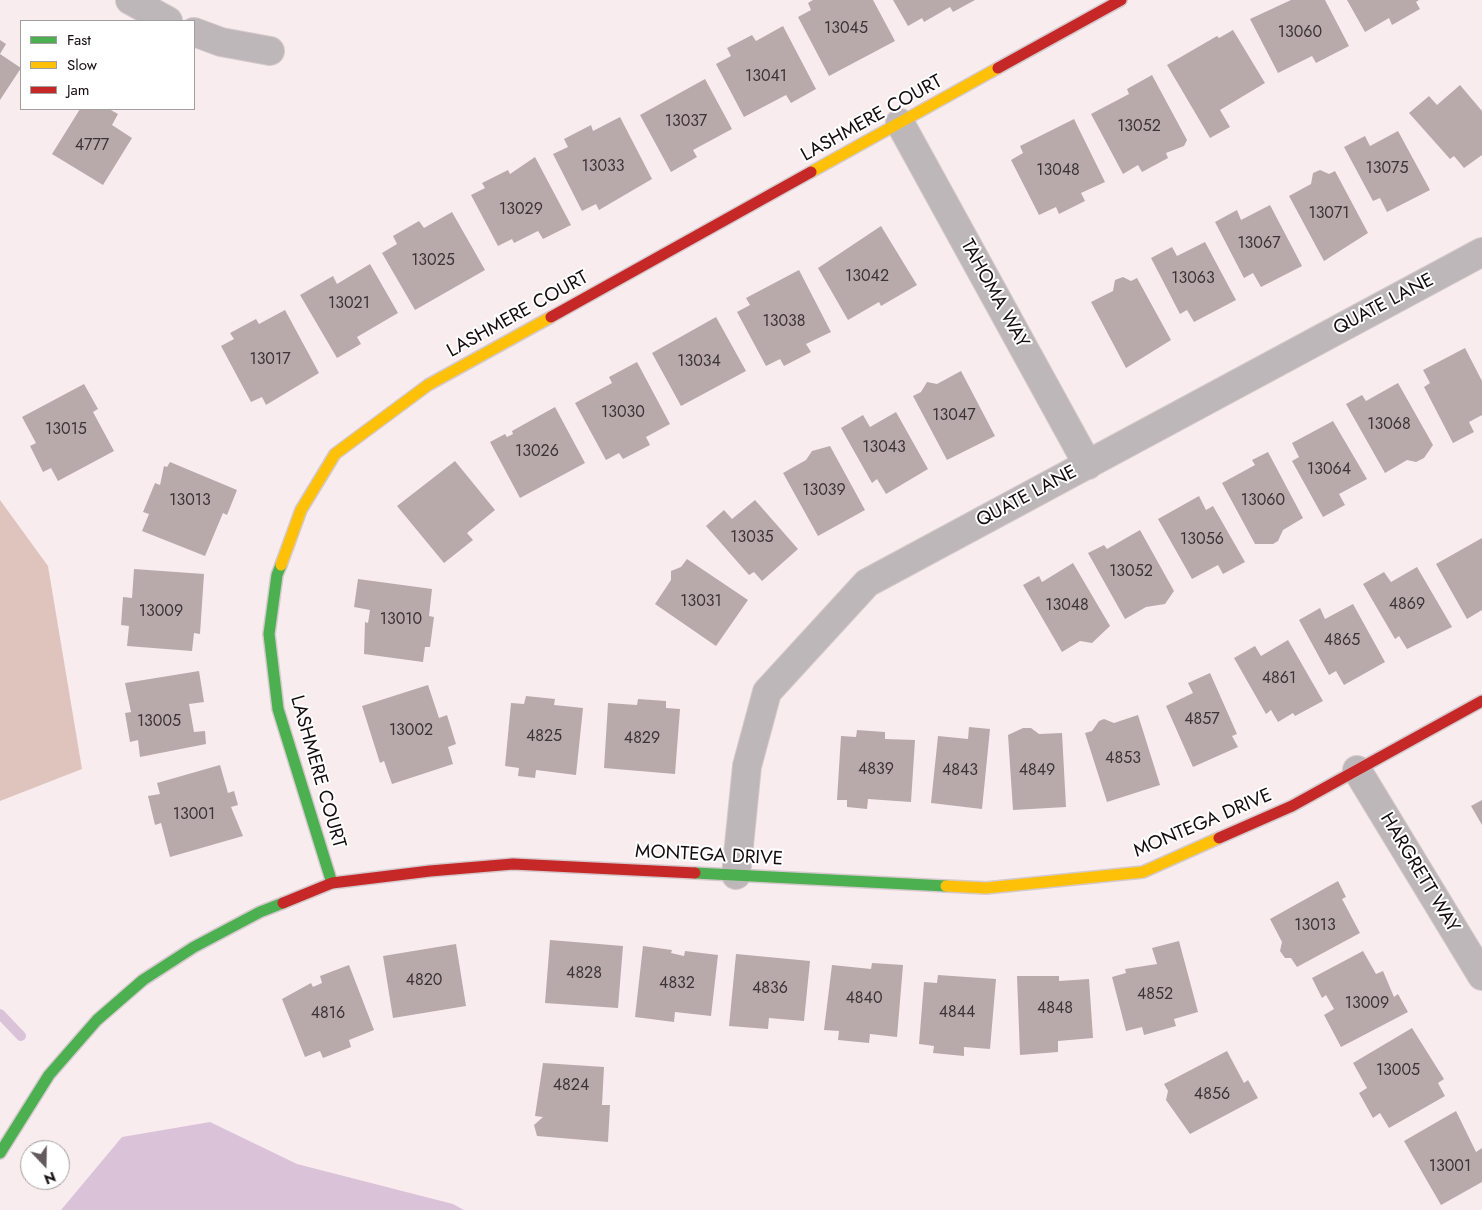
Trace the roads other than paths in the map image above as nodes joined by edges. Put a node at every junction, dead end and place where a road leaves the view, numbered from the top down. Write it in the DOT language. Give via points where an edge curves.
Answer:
graph roads {
  1 [pos="130,0"];
  2 [pos="1121,0"];
  3 [pos="166,20"];
  4 [pos="195,32"];
  5 [pos="270,50"];
  6 [pos="900,123"];
  7 [pos="1482,252"];
  8 [pos="1088,465"];
  9 [pos="1482,702"];
  10 [pos="1357,770"];
  11 [pos="736,875"];
  12 [pos="332,883"];
  13 [pos="1482,976"];
  14 [pos="0,1153"];
  1 -- 3 [label="street"];
  2 -- 6 [label="street, LASHMERE COURT"];
  4 -- 5 [label="street" via="221,42"];
  6 -- 8 [label="street, TAHOMA WAY"];
  6 -- 12 [label="street, LASHMERE COURT" via="428,385 335,454 301,510 277,575 269,634 278,709"];
  7 -- 8 [label="street, QUATE LANE"];
  8 -- 11 [label="street, QUATE LANE" via="867,583 767,692 747,766"];
  9 -- 10 [label="street, MONTEGA DRIVE"];
  10 -- 11 [label="street, MONTEGA DRIVE" via="1292,806 1143,872 986,888"];
  10 -- 13 [label="street, HARGRETT WAY"];
  11 -- 12 [label="street, MONTEGA DRIVE" via="513,864"];
  12 -- 14 [label="street, MONTEGA DRIVE" via="260,912 194,947 144,980 97,1020 49,1075"];
}
